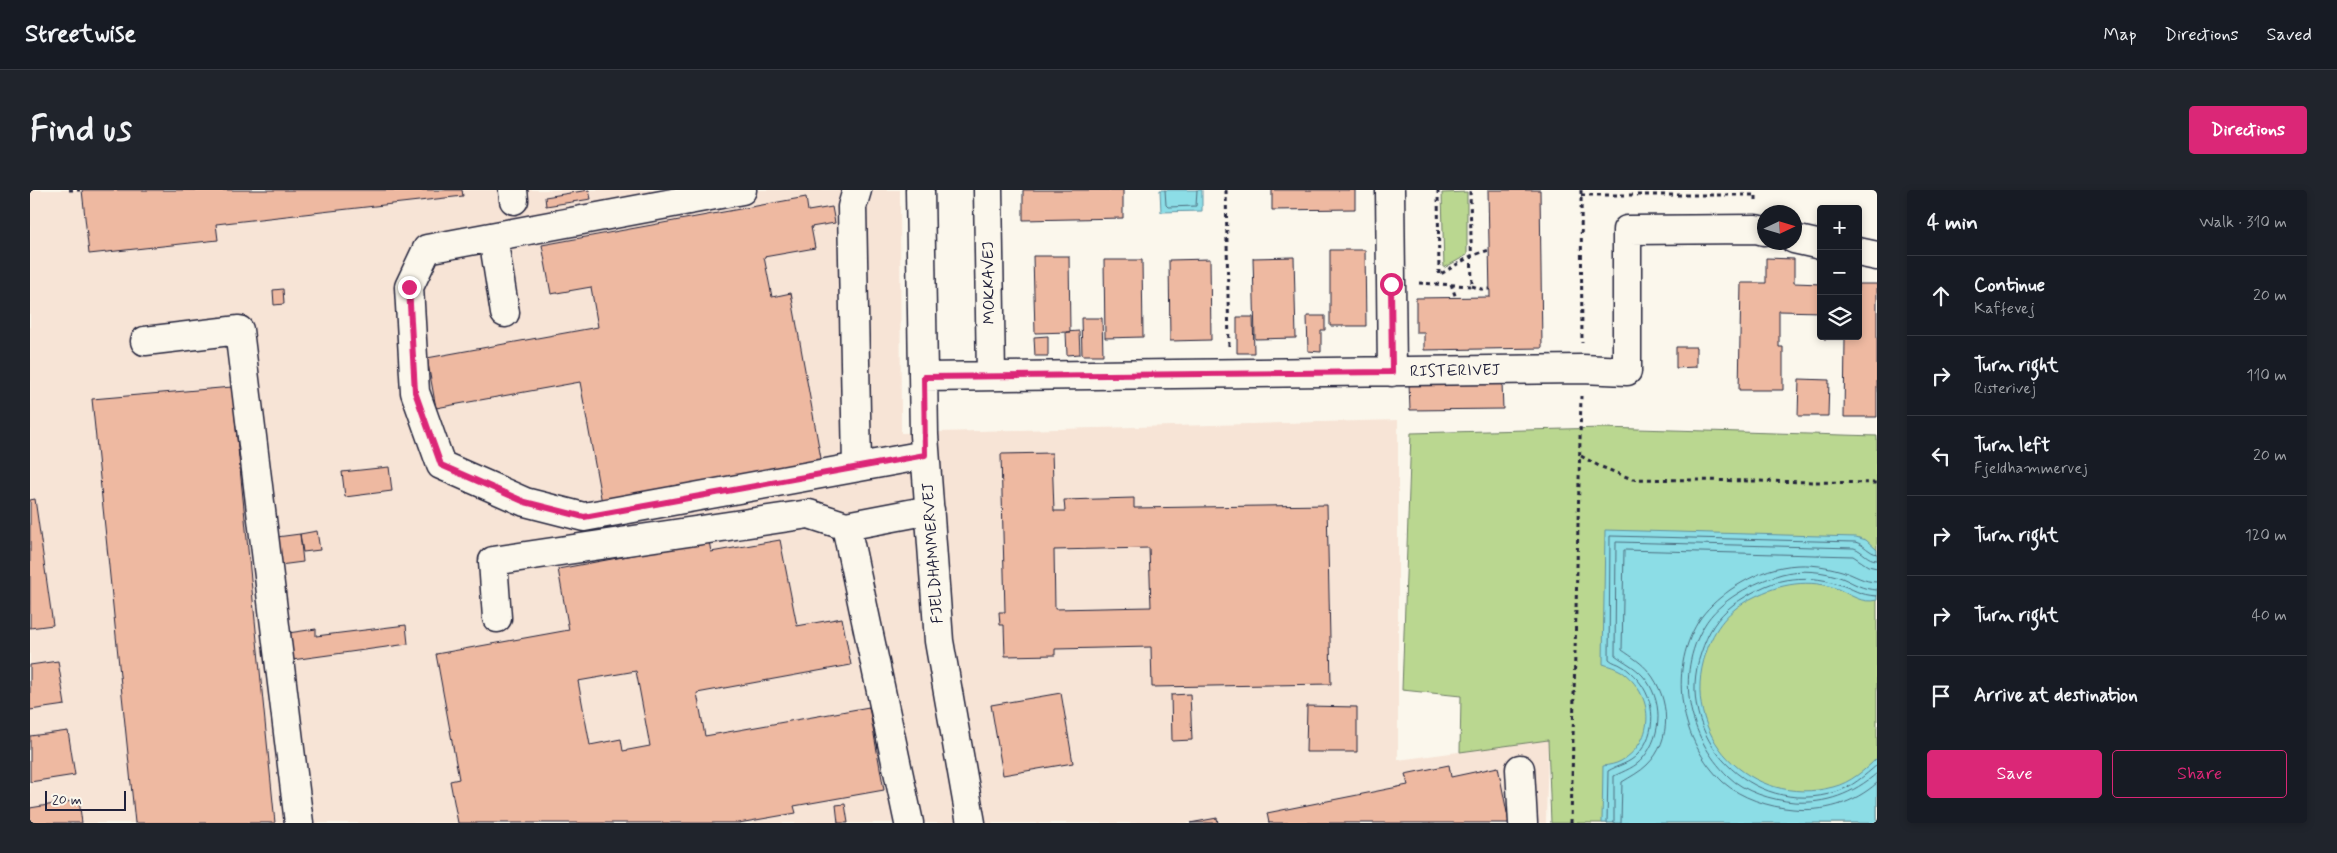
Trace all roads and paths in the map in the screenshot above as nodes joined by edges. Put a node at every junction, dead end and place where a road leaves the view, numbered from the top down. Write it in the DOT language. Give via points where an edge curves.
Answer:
graph roads {
  1 [pos="69,190"];
  2 [pos="80,190"];
  3 [pos="742,190"];
  4 [pos="857,190"];
  5 [pos="920,190"];
  6 [pos="988,190"];
  7 [pos="1226,190"];
  8 [pos="1390,190"];
  9 [pos="1438,190"];
  10 [pos="1470,190"];
  11 [pos="1581,192"];
  12 [pos="1757,205"];
  13 [pos="1757,230"];
  14 [pos="493,236"];
  15 [pos="1802,240"];
  16 [pos="1817,243"];
  17 [pos="1489,250"];
  18 [pos="1862,253"];
  19 [pos="1471,256"];
  20 [pos="1877,256"];
  21 [pos="1439,276"];
  22 [pos="1429,283"];
  23 [pos="1439,283"];
  24 [pos="1450,284"];
  25 [pos="1472,286"];
  26 [pos="1490,289"];
  27 [pos="1456,298"];
  28 [pos="505,313"];
  29 [pos="145,341"];
  30 [pos="1582,369"];
  31 [pos="1392,372"];
  32 [pos="1229,375"];
  33 [pos="991,376"];
  34 [pos="924,377"];
  35 [pos="925,455"];
  36 [pos="1581,456"];
  37 [pos="857,466"];
  38 [pos="1877,483"];
  39 [pos="930,510"];
  40 [pos="846,526"];
  41 [pos="497,618"];
  42 [pos="1520,769"];
  43 [pos="966,822"];
  44 [pos="299,823"];
  45 [pos="909,823"];
  46 [pos="1522,823"];
  47 [pos="1571,823"];
  1 -- 2 [label="path"];
  3 -- 14 [label="street"];
  4 -- 37 [label="street" via="852,207"];
  5 -- 34 [label="street, FJELDHAMMERVEJ"];
  6 -- 33 [label="street, MOKKAVEJ"];
  7 -- 32 [label="path"];
  8 -- 31 [label="street"];
  9 -- 21 [label="path"];
  10 -- 19 [label="path"];
  11 -- 12 [label="path" via="1756,195"];
  11 -- 30 [label="path"];
  13 -- 30 [label="street, RISTERIVEJ" via="1627,230 1627,370"];
  14 -- 28 [label="street"];
  14 -- 37 [label="street" via="427,249 409,287 415,392 441,465 525,502 584,517"];
  15 -- 16 [label="street"];
  17 -- 19 [label="path"];
  18 -- 20 [label="street"];
  19 -- 21 [label="path"];
  19 -- 25 [label="path"];
  21 -- 23 [label="path"];
  22 -- 23 [label="path"];
  23 -- 24 [label="path"];
  24 -- 25 [label="path"];
  24 -- 27 [label="path"];
  25 -- 26 [label="path"];
  29 -- 44 [label="street" via="239,330"];
  30 -- 31 [label="street, RISTERIVEJ"];
  30 -- 36 [label="path"];
  31 -- 32 [label="street, RISTERIVEJ"];
  32 -- 33 [label="street, RISTERIVEJ"];
  33 -- 34 [label="street, RISTERIVEJ"];
  34 -- 35 [label="street, FJELDHAMMERVEJ"];
  35 -- 37 [label="street"];
  35 -- 39 [label="street, FJELDHAMMERVEJ"];
  36 -- 38 [label="path" via="1632,479"];
  36 -- 47 [label="path"];
  39 -- 40 [label="street"];
  39 -- 43 [label="street, FJELDHAMMERVEJ" via="939,640"];
  40 -- 41 [label="street" via="809,514 493,561"];
  40 -- 45 [label="street"];
  42 -- 46 [label="street"];
}
